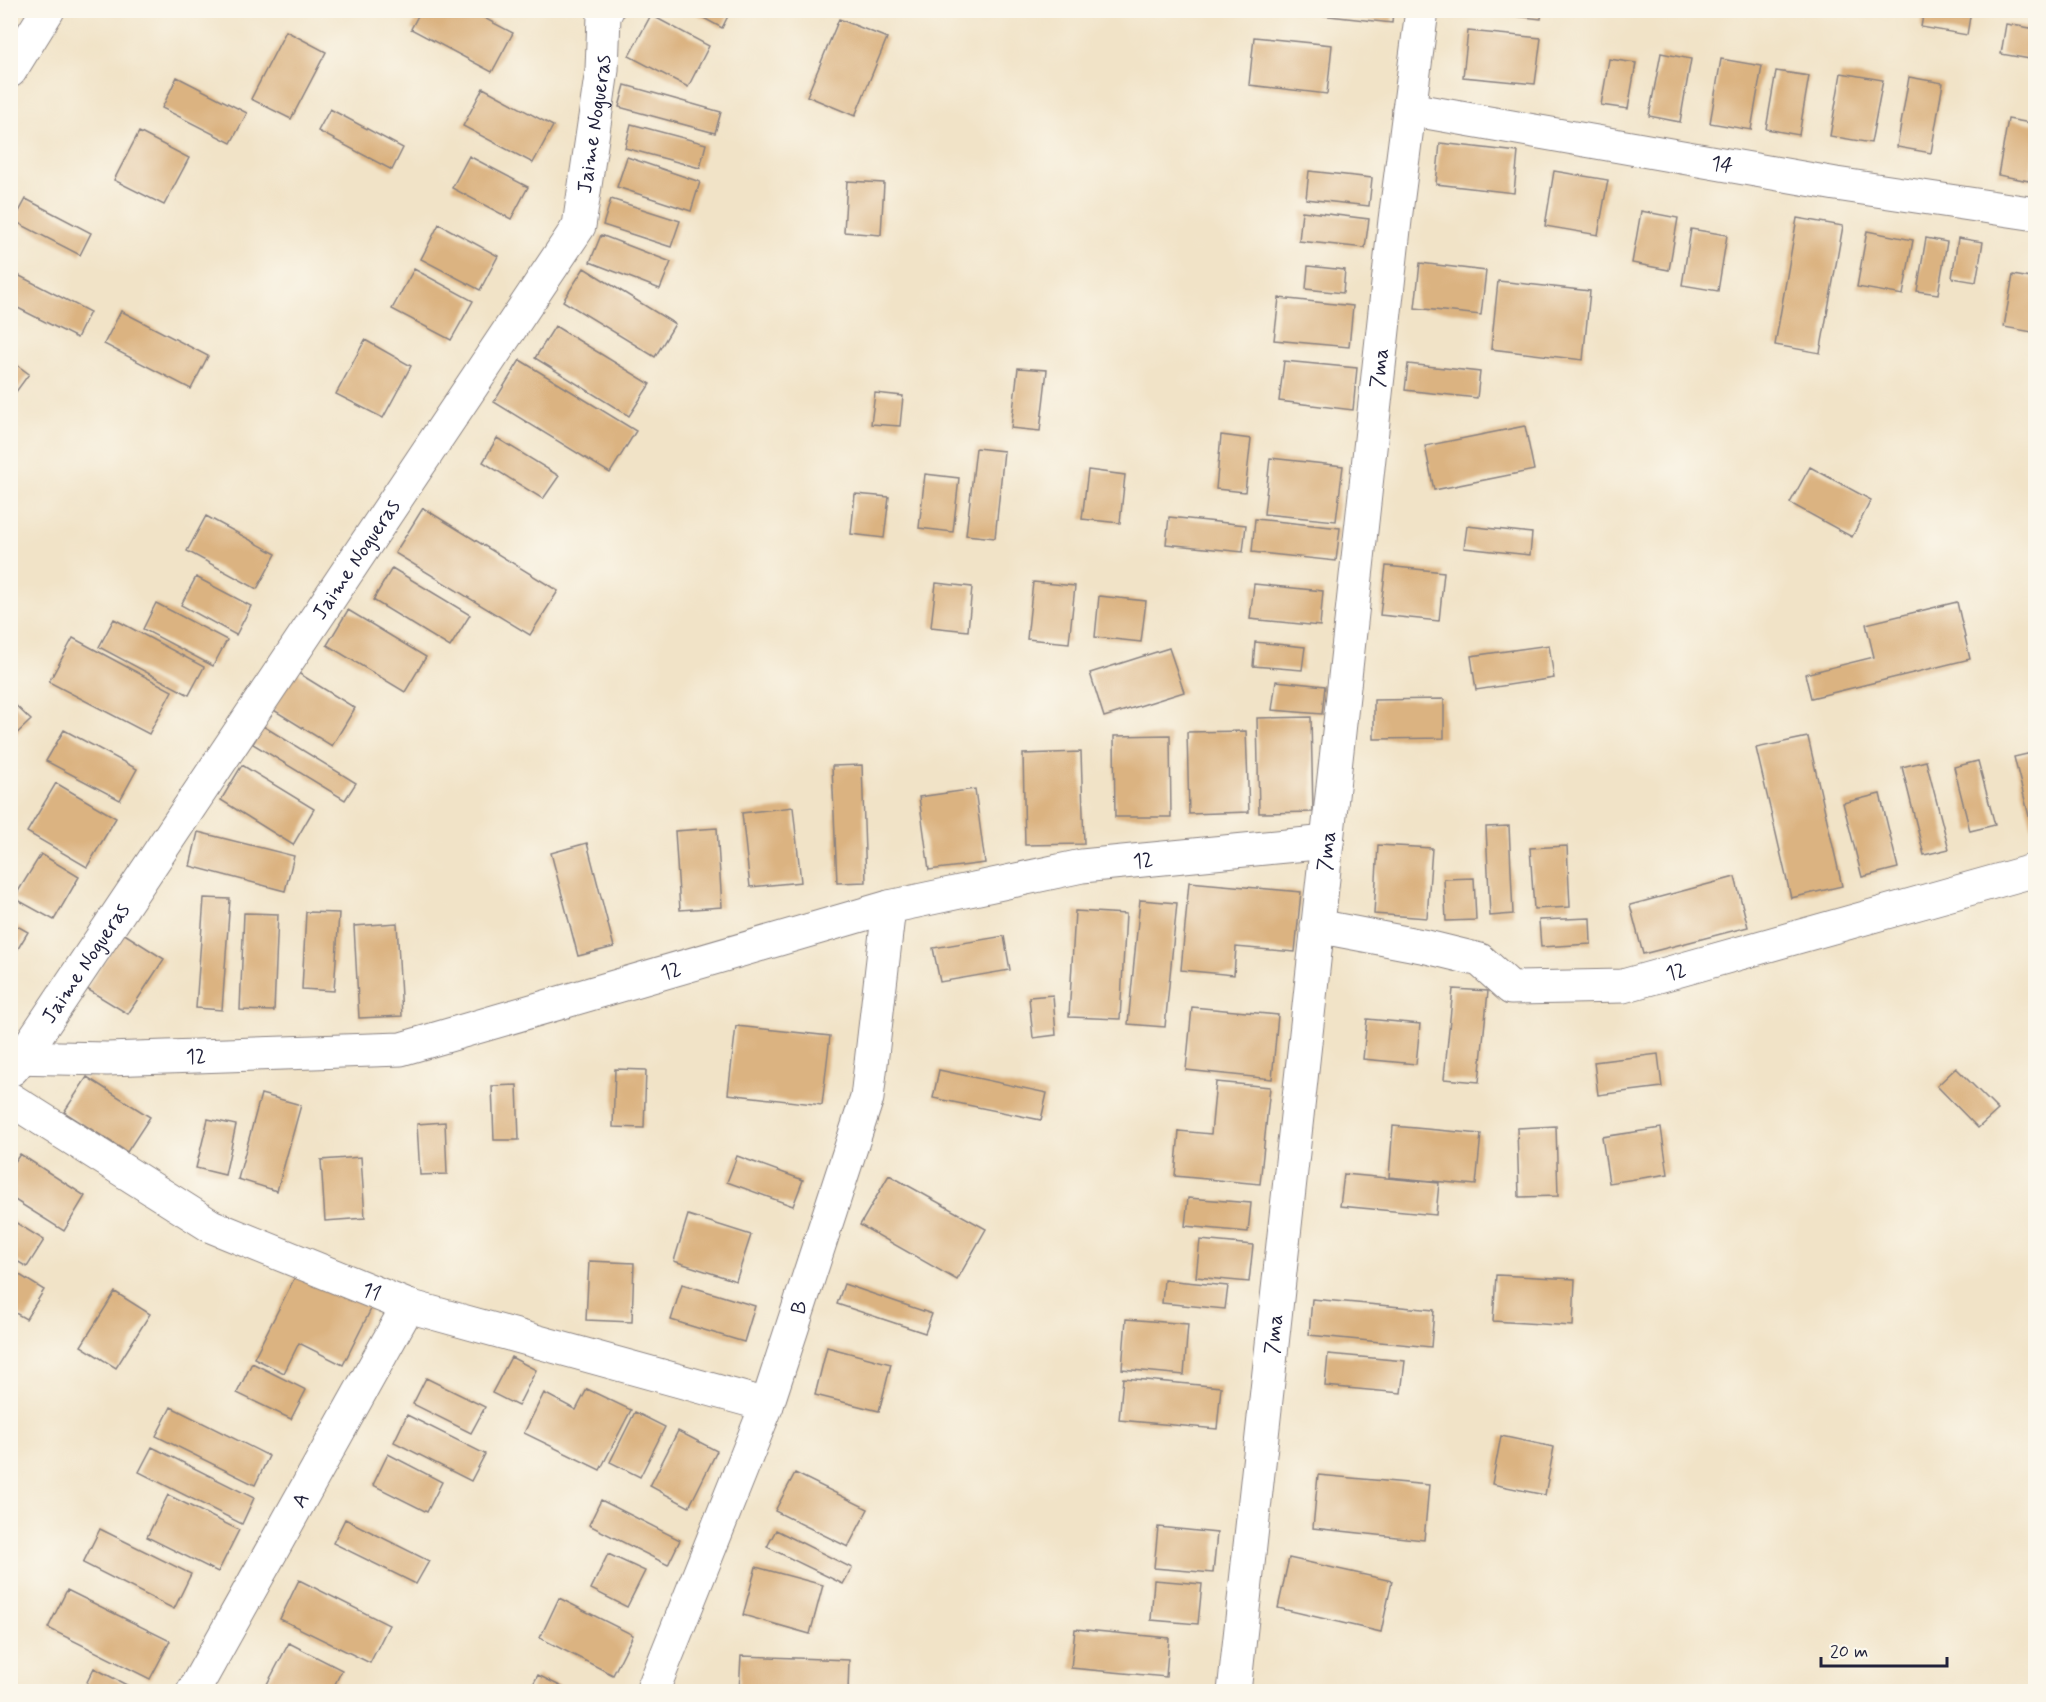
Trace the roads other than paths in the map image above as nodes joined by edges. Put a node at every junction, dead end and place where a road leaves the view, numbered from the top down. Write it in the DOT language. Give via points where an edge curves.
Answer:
graph roads {
  1 [pos="48,10"];
  2 [pos="607,10"];
  3 [pos="1422,10"];
  4 [pos="10,71"];
  5 [pos="1409,109"];
  6 [pos="2036,213"];
  7 [pos="1327,842"];
  8 [pos="2036,870"];
  9 [pos="889,908"];
  10 [pos="1317,926"];
  11 [pos="14,1062"];
  12 [pos="10,1099"];
  13 [pos="408,1306"];
  14 [pos="767,1405"];
  15 [pos="193,1692"];
  16 [pos="652,1692"];
  17 [pos="1234,1692"];
  1 -- 4 [label="street"];
  2 -- 11 [label="street, Jaime Nogueras" via="579,226"];
  3 -- 5 [label="street, 7ma"];
  5 -- 6 [label="street, 14" via="1836,184"];
  5 -- 7 [label="street, 7ma"];
  7 -- 9 [label="street, 12" via="1082,866"];
  7 -- 10 [label="street, 7ma"];
  8 -- 10 [label="street, 12" via="1623,987 1511,988 1480,960"];
  9 -- 11 [label="street, 12" via="401,1049"];
  9 -- 14 [label="street, B" via="867,1098"];
  10 -- 17 [label="street, 7ma"];
  12 -- 13 [label="street, 11" via="212,1226"];
  13 -- 14 [label="street, 11"];
  13 -- 15 [label="street, A"];
  14 -- 16 [label="street, B"];
}
